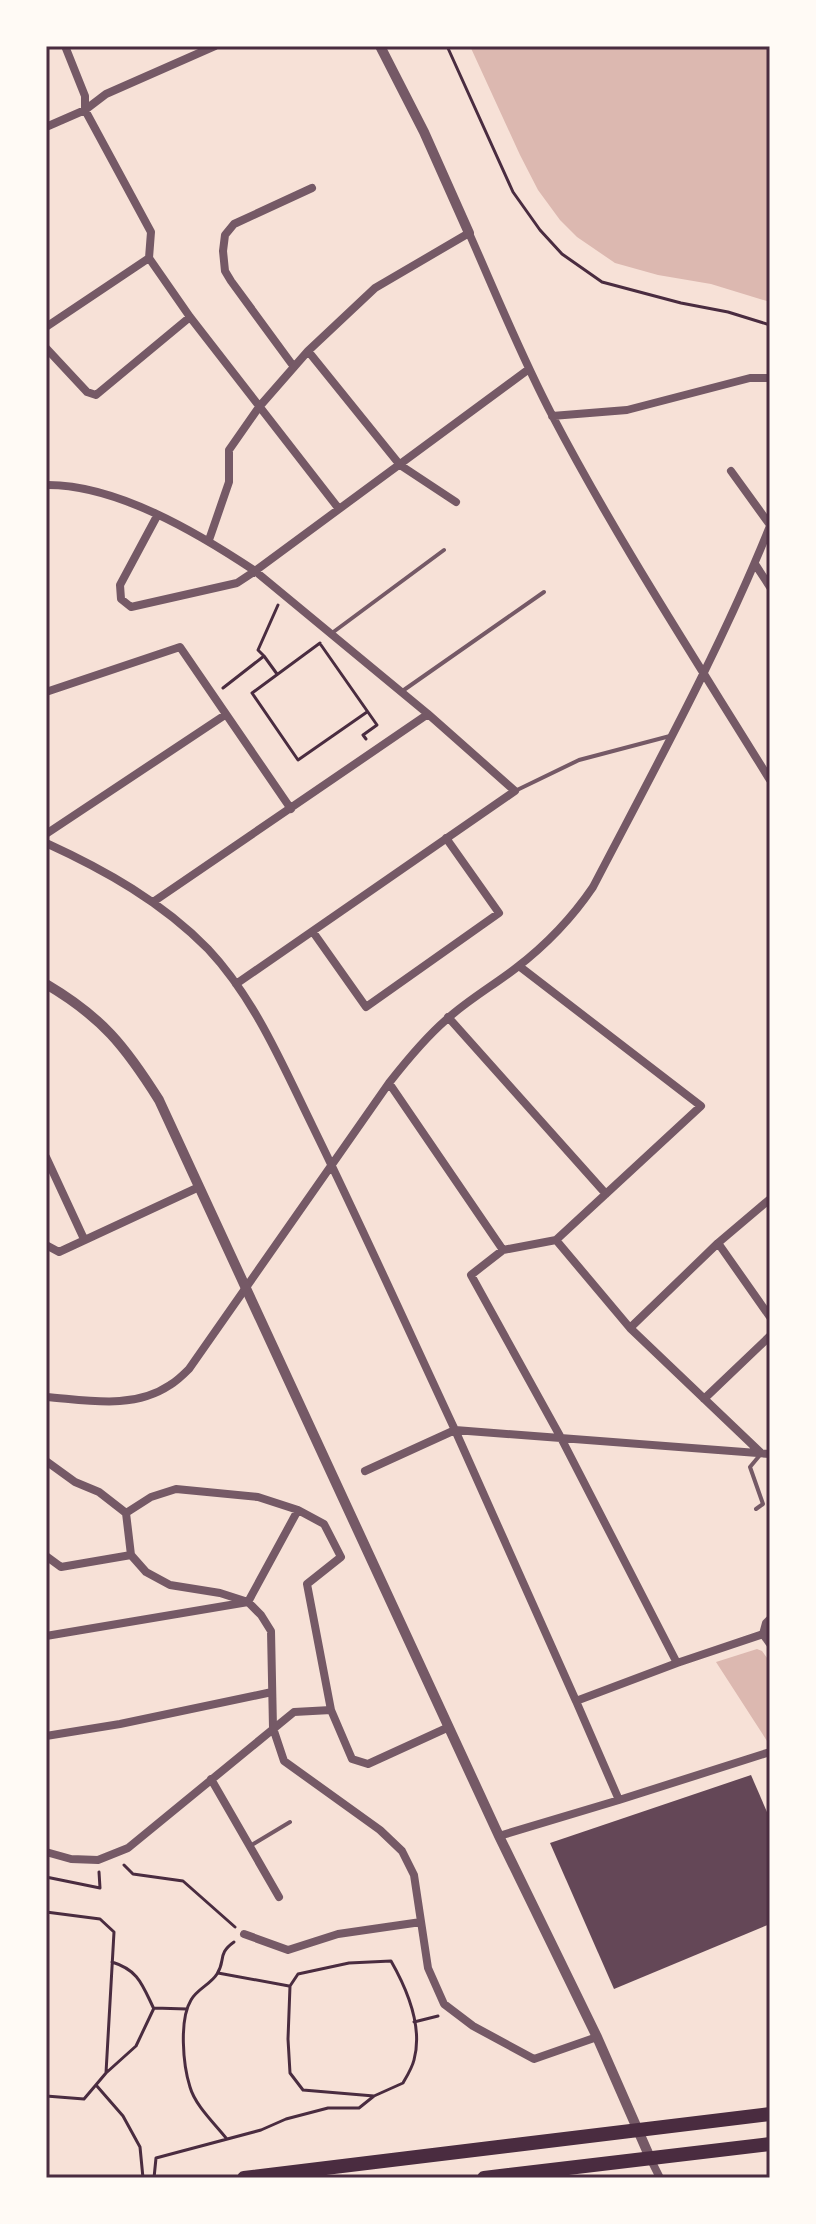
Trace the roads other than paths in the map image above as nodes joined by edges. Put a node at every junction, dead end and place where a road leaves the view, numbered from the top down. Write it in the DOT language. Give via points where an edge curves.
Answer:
graph roads {
  1 [pos="65,46"];
  2 [pos="215,46"];
  3 [pos="380,46"];
  4 [pos="85,110"];
  5 [pos="46,127"];
  6 [pos="312,188"];
  7 [pos="469,233"];
  8 [pos="149,258"];
  9 [pos="190,317"];
  10 [pos="46,327"];
  11 [pos="46,348"];
  12 [pos="308,351"];
  13 [pos="294,367"];
  14 [pos="529,369"];
  15 [pos="770,378"];
  16 [pos="259,407"];
  17 [pos="552,416"];
  18 [pos="400,465"];
  19 [pos="731,471"];
  20 [pos="46,485"];
  21 [pos="456,502"];
  22 [pos="339,509"];
  23 [pos="157,516"];
  24 [pos="770,525"];
  25 [pos="209,540"];
  26 [pos="444,550"];
  27 [pos="755,564"];
  28 [pos="255,571"];
  29 [pos="770,587"];
  30 [pos="544,592"];
  31 [pos="330,634"];
  32 [pos="704,672"];
  33 [pos="46,692"];
  34 [pos="401,692"];
  35 [pos="428,714"];
  36 [pos="225,715"];
  37 [pos="672,736"];
  38 [pos="770,780"];
  39 [pos="515,791"];
  40 [pos="291,809"];
  41 [pos="46,834"];
  42 [pos="446,838"];
  43 [pos="46,843"];
  44 [pos="153,902"];
  45 [pos="313,932"];
  46 [pos="519,966"];
  47 [pos="46,984"];
  48 [pos="236,984"];
  49 [pos="448,1017"];
  50 [pos="389,1083"];
  51 [pos="46,1157"];
  52 [pos="332,1166"];
  53 [pos="199,1187"];
  54 [pos="606,1194"];
  55 [pos="770,1199"];
  56 [pos="84,1239"];
  57 [pos="556,1240"];
  58 [pos="718,1243"];
  59 [pos="46,1245"];
  60 [pos="503,1250"];
  61 [pos="246,1289"];
  62 [pos="770,1317"];
  63 [pos="630,1328"];
  64 [pos="770,1336"];
  65 [pos="46,1397"];
  66 [pos="704,1399"];
  67 [pos="455,1430"];
  68 [pos="560,1436"];
  69 [pos="766,1453"];
  70 [pos="46,1461"];
  71 [pos="365,1471"];
  72 [pos="756,1509"];
  73 [pos="298,1510"];
  74 [pos="126,1513"];
  75 [pos="131,1555"];
  76 [pos="46,1556"];
  77 [pos="248,1602"];
  78 [pos="770,1619"];
  79 [pos="763,1634"];
  80 [pos="46,1636"];
  81 [pos="770,1644"];
  82 [pos="677,1663"];
  83 [pos="272,1692"];
  84 [pos="576,1701"];
  85 [pos="331,1710"];
  86 [pos="449,1727"];
  87 [pos="273,1728"];
  88 [pos="46,1736"];
  89 [pos="770,1752"];
  90 [pos="211,1779"];
  91 [pos="619,1800"];
  92 [pos="290,1822"];
  93 [pos="499,1836"];
  94 [pos="250,1846"];
  95 [pos="46,1852"];
  96 [pos="279,1897"];
  97 [pos="421,1922"];
  98 [pos="244,1934"];
  99 [pos="597,2037"];
  100 [pos="770,2114"];
  101 [pos="637,2130"];
  102 [pos="770,2144"];
  103 [pos="651,2160"];
  104 [pos="244,2178"];
  105 [pos="484,2178"];
  106 [pos="660,2178"];
  1 -- 4 [label="street" via="85,96"];
  2 -- 4 [label="street" via="106,94"];
  3 -- 7 [label="street"];
  4 -- 5 [label="street"];
  4 -- 8 [label="street" via="151,232"];
  6 -- 13 [label="street" via="234,224 225,235 223,251 231,281"];
  7 -- 12 [label="street" via="375,288"];
  7 -- 14 [label="street"];
  8 -- 9 [label="street"];
  8 -- 10 [label="street"];
  9 -- 11 [label="street" via="96,395"];
  9 -- 16 [label="street"];
  12 -- 13 [label="street"];
  12 -- 18 [label="street"];
  13 -- 16 [label="street"];
  14 -- 17 [label="street"];
  14 -- 18 [label="street"];
  15 -- 17 [label="street" via="750,378 627,410"];
  16 -- 22 [label="street"];
  16 -- 25 [label="street" via="229,450 229,482"];
  17 -- 32 [label="street"];
  18 -- 21 [label="street"];
  18 -- 22 [label="street"];
  19 -- 24 [label="street"];
  20 -- 23 [label="street" via="104,494"];
  22 -- 28 [label="street"];
  23 -- 25 [label="street"];
  23 -- 28 [label="street" via="120,585 121,599 131,607 237,583"];
  24 -- 27 [label="street"];
  25 -- 28 [label="street"];
  26 -- 31 [label="lane"];
  27 -- 29 [label="street"];
  27 -- 32 [label="street"];
  28 -- 31 [label="street"];
  30 -- 34 [label="lane"];
  31 -- 34 [label="street"];
  32 -- 37 [label="street"];
  32 -- 38 [label="street"];
  33 -- 36 [label="street" via="180,647"];
  34 -- 35 [label="street"];
  35 -- 39 [label="street"];
  35 -- 40 [label="street"];
  36 -- 40 [label="street"];
  36 -- 41 [label="street"];
  37 -- 39 [label="lane" via="579,760"];
  37 -- 46 [label="street" via="593,887 551,938"];
  39 -- 42 [label="street"];
  40 -- 44 [label="street"];
  42 -- 45 [label="street"];
  42 -- 45 [label="street" via="499,913 487,922 366,1007"];
  43 -- 44 [label="street" via="98,867"];
  44 -- 48 [label="street" via="207,949"];
  45 -- 48 [label="street"];
  46 -- 49 [label="street"];
  46 -- 54 [label="street" via="701,1106"];
  47 -- 53 [label="street" via="105,1025 133,1059 159,1100"];
  48 -- 52 [label="street" via="272,1042"];
  49 -- 50 [label="street"];
  49 -- 54 [label="street"];
  50 -- 52 [label="street"];
  50 -- 60 [label="street"];
  51 -- 56 [label="street"];
  52 -- 61 [label="street"];
  52 -- 67 [label="street"];
  53 -- 56 [label="street"];
  53 -- 61 [label="street"];
  54 -- 57 [label="street"];
  55 -- 58 [label="street"];
  56 -- 59 [label="street" via="59,1252"];
  57 -- 60 [label="street"];
  57 -- 63 [label="street"];
  58 -- 62 [label="street"];
  58 -- 63 [label="street"];
  60 -- 68 [label="street" via="471,1275"];
  61 -- 65 [label="street" via="189,1369 168,1387 114,1402"];
  61 -- 86 [label="street"];
  63 -- 66 [label="street"];
  64 -- 66 [label="street"];
  66 -- 69 [label="street"];
  67 -- 68 [label="street"];
  67 -- 71 [label="street"];
  67 -- 84 [label="street"];
  68 -- 69 [label="street"];
  68 -- 82 [label="street"];
  69 -- 72 [label="lane" via="750,1467 763,1504"];
  70 -- 74 [label="street"];
  73 -- 74 [label="street" via="258,1497 176,1489"];
  73 -- 77 [label="street"];
  73 -- 85 [label="street" via="324,1524 341,1557 307,1584"];
  74 -- 75 [label="street"];
  75 -- 76 [label="street" via="61,1567"];
  75 -- 77 [label="street" via="146,1572 170,1585"];
  77 -- 80 [label="street"];
  77 -- 83 [label="street" via="271,1631"];
  78 -- 79 [label="street"];
  79 -- 81 [label="street"];
  79 -- 82 [label="street"];
  82 -- 84 [label="street"];
  83 -- 87 [label="street"];
  83 -- 88 [label="street"];
  84 -- 91 [label="street"];
  85 -- 86 [label="street" via="352,1759 368,1764"];
  85 -- 87 [label="street" via="294,1712"];
  86 -- 93 [label="street"];
  87 -- 90 [label="street"];
  87 -- 97 [label="street" via="284,1761 402,1851 414,1875"];
  89 -- 91 [label="street"];
  90 -- 94 [label="street"];
  90 -- 95 [label="street" via="128,1848 98,1860"];
  91 -- 93 [label="street"];
  92 -- 94 [label="lane"];
  93 -- 99 [label="street"];
  94 -- 96 [label="street"];
  97 -- 98 [label="street" via="338,1934 288,1950"];
  97 -- 99 [label="street" via="428,1968 444,2004 473,2026 534,2059"];
  99 -- 101 [label="street"];
  100 -- 101 [label="highway"];
  101 -- 103 [label="street"];
  101 -- 104 [label="highway"];
  102 -- 103 [label="highway"];
  103 -- 105 [label="highway"];
  103 -- 106 [label="street"];
}
